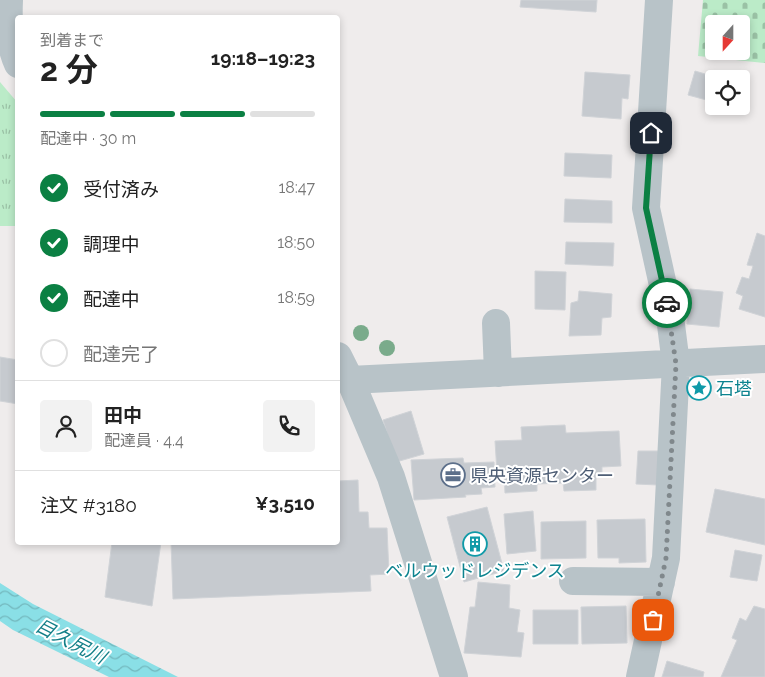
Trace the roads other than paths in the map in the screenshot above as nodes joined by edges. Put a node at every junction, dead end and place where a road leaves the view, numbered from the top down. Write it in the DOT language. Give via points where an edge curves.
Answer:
graph roads {
  1 [pos="9,0"];
  2 [pos="659,0"];
  3 [pos="11,62"];
  4 [pos="496,323"];
  5 [pos="765,359"];
  6 [pos="340,360"];
  7 [pos="676,364"];
  8 [pos="498,373"];
  9 [pos="350,380"];
  10 [pos="574,582"];
  11 [pos="661,582"];
  12 [pos="454,677"];
  13 [pos="640,677"];
  1 -- 3 [label="street"];
  2 -- 7 [label="street" via="646,208 670,317"];
  4 -- 8 [label="street"];
  5 -- 7 [label="street"];
  6 -- 9 [label="street"];
  7 -- 8 [label="street"];
  7 -- 11 [label="street" via="666,558"];
  8 -- 9 [label="street"];
  9 -- 12 [label="street" via="392,477"];
  10 -- 11 [label="street"];
  11 -- 13 [label="street"];
}
